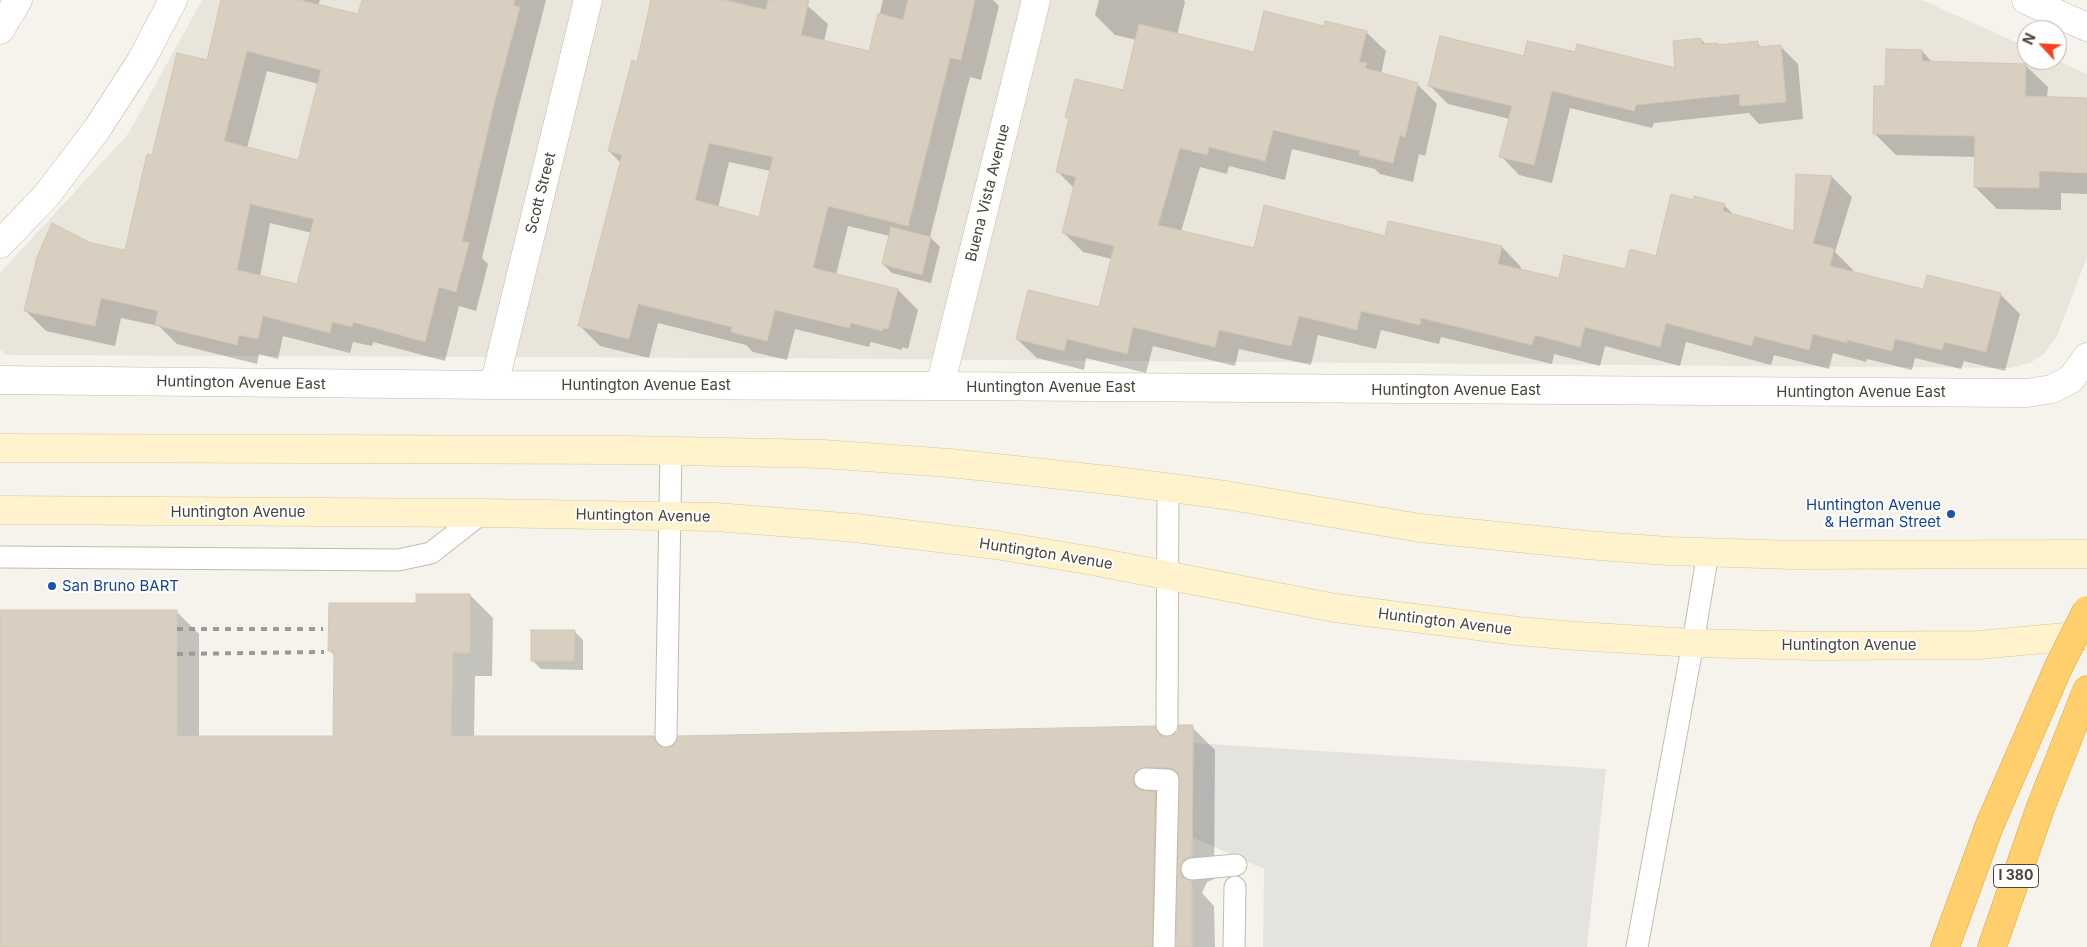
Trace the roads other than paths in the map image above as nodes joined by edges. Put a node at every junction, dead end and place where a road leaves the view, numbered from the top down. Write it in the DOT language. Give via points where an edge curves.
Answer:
graph roads {
  1 [pos="18,0"];
  2 [pos="173,0"];
  3 [pos="588,0"];
  4 [pos="1036,0"];
  5 [pos="2026,0"];
  6 [pos="2087,27"];
  7 [pos="0,30"];
  8 [pos="0,244"];
  9 [pos="2087,357"];
  10 [pos="0,380"];
  11 [pos="494,385"];
  12 [pos="940,386"];
  13 [pos="0,448"];
  14 [pos="671,451"];
  15 [pos="1168,487"];
  16 [pos="0,510"];
  17 [pos="482,513"];
  18 [pos="670,516"];
  19 [pos="1708,552"];
  20 [pos="2087,554"];
  21 [pos="0,557"];
  22 [pos="1168,575"];
  23 [pos="2087,610"];
  24 [pos="2087,636"];
  25 [pos="1693,642"];
  26 [pos="2087,690"];
  27 [pos="1167,725"];
  28 [pos="666,736"];
  29 [pos="1144,779"];
  30 [pos="1236,865"];
  31 [pos="1192,870"];
  32 [pos="1235,887"];
  33 [pos="1164,947"];
  34 [pos="1234,947"];
  35 [pos="1637,947"];
  36 [pos="1945,947"];
  37 [pos="1992,947"];
  1 -- 7 [label="street"];
  2 -- 8 [label="street" via="142,61 97,129 46,196"];
  3 -- 11 [label="street, Scott Street"];
  4 -- 12 [label="street, Buena Vista Avenue"];
  5 -- 6 [label="street"];
  9 -- 12 [label="street, Huntington Avenue East" via="2071,379 2052,389 2027,393"];
  10 -- 11 [label="street, Huntington Avenue East"];
  11 -- 12 [label="street, Huntington Avenue East"];
  13 -- 14 [label="street"];
  14 -- 15 [label="street" via="865,457"];
  14 -- 18 [label="lane"];
  15 -- 19 [label="street" via="1459,533"];
  15 -- 22 [label="lane"];
  16 -- 17 [label="street, Huntington Avenue"];
  17 -- 18 [label="street, Huntington Avenue"];
  17 -- 21 [label="lane" via="431,553 398,560"];
  18 -- 22 [label="street, Huntington Avenue" via="764,520 904,533"];
  18 -- 28 [label="lane"];
  19 -- 20 [label="street" via="1792,555"];
  19 -- 25 [label="lane"];
  22 -- 25 [label="street, Huntington Avenue" via="1335,608 1419,619 1577,636"];
  22 -- 27 [label="lane"];
  23 -- 36 [label="highway, bridge" via="1990,824"];
  24 -- 25 [label="street, Huntington Avenue" via="1979,645 1817,646"];
  25 -- 35 [label="lane"];
  26 -- 37 [label="highway, I 380" via="2041,806"];
  29 -- 33 [label="lane" via="1168,780"];
  30 -- 31 [label="lane"];
  32 -- 34 [label="lane"];
}
